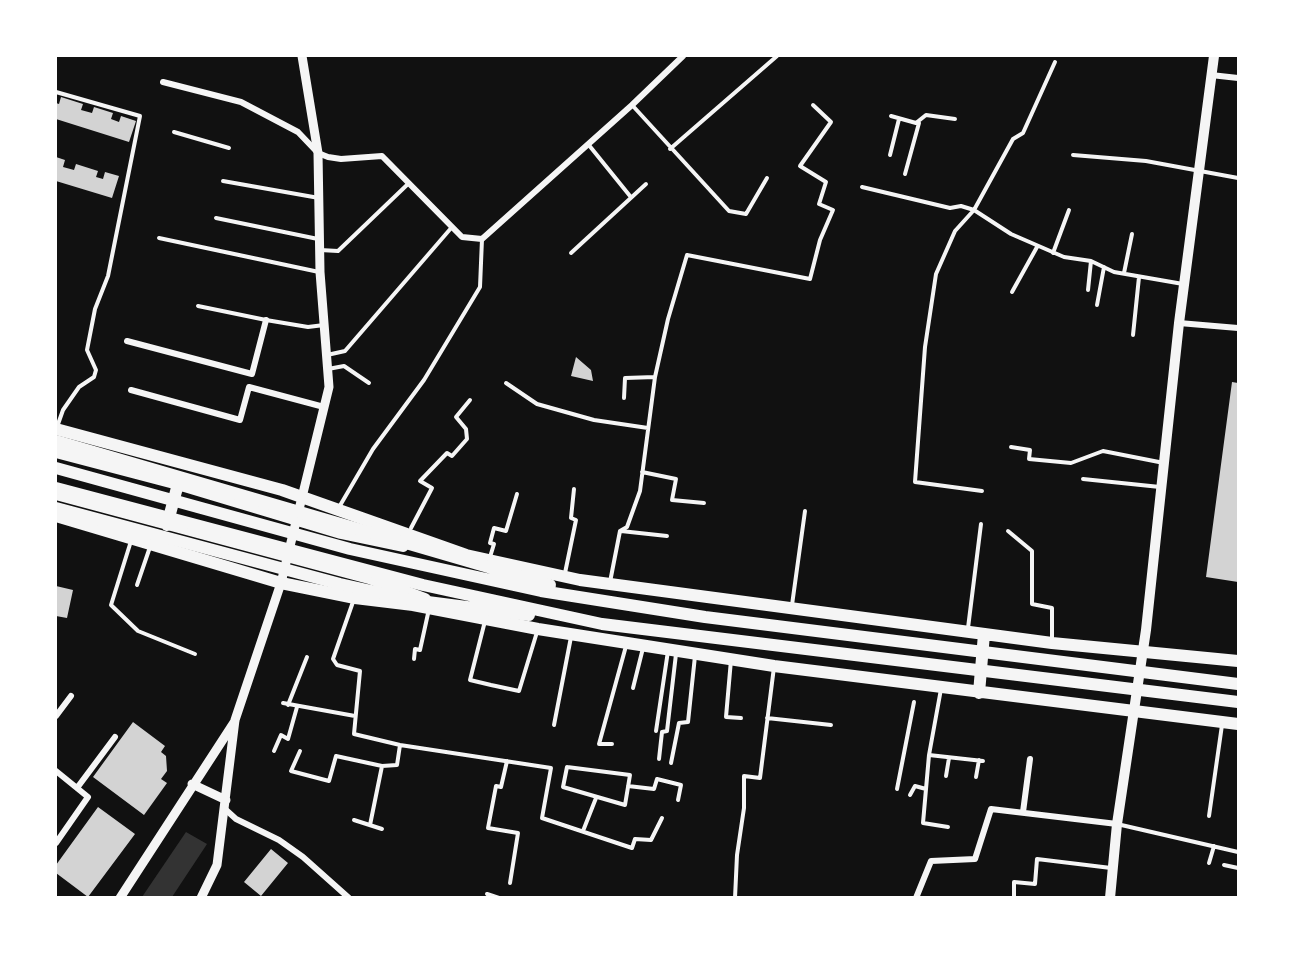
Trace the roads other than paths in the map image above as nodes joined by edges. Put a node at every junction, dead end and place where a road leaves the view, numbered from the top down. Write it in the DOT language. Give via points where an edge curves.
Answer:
graph roads {
  1 [pos="302,56"];
  2 [pos="683,56"];
  3 [pos="769,56"];
  4 [pos="777,56"];
  5 [pos="1214,56"];
  6 [pos="772,60"];
  7 [pos="1055,62"];
  8 [pos="1211,75"];
  9 [pos="1239,78"];
  10 [pos="163,82"];
  11 [pos="56,92"];
  12 [pos="632,105"];
  13 [pos="813,105"];
  14 [pos="891,117"];
  15 [pos="899,119"];
  16 [pos="954,120"];
  17 [pos="919,122"];
  18 [pos="174,132"];
  19 [pos="588,143"];
  20 [pos="229,148"];
  21 [pos="670,149"];
  22 [pos="318,153"];
  23 [pos="890,155"];
  24 [pos="1073,155"];
  25 [pos="1199,172"];
  26 [pos="905,174"];
  27 [pos="767,178"];
  28 [pos="1239,178"];
  29 [pos="223,181"];
  30 [pos="409,183"];
  31 [pos="646,184"];
  32 [pos="862,187"];
  33 [pos="630,196"];
  34 [pos="319,198"];
  35 [pos="974,210"];
  36 [pos="1069,210"];
  37 [pos="216,218"];
  38 [pos="452,227"];
  39 [pos="1132,234"];
  40 [pos="159,238"];
  41 [pos="319,239"];
  42 [pos="482,239"];
  43 [pos="1037,248"];
  44 [pos="319,250"];
  45 [pos="571,253"];
  46 [pos="1053,253"];
  47 [pos="1091,261"];
  48 [pos="1104,267"];
  49 [pos="320,272"];
  50 [pos="1124,273"];
  51 [pos="1139,277"];
  52 [pos="1184,284"];
  53 [pos="1088,290"];
  54 [pos="1012,292"];
  55 [pos="1097,305"];
  56 [pos="198,306"];
  57 [pos="266,320"];
  58 [pos="1179,323"];
  59 [pos="324,326"];
  60 [pos="1239,328"];
  61 [pos="1133,335"];
  62 [pos="127,341"];
  63 [pos="327,355"];
  64 [pos="328,370"];
  65 [pos="252,374"];
  66 [pos="655,377"];
  67 [pos="369,383"];
  68 [pos="506,383"];
  69 [pos="249,387"];
  70 [pos="131,390"];
  71 [pos="624,398"];
  72 [pos="470,400"];
  73 [pos="324,407"];
  74 [pos="648,428"];
  75 [pos="56,433"];
  76 [pos="104,441"];
  77 [pos="1011,447"];
  78 [pos="56,452"];
  79 [pos="1164,463"];
  80 [pos="56,468"];
  81 [pos="113,468"];
  82 [pos="642,472"];
  83 [pos="1083,479"];
  84 [pos="178,484"];
  85 [pos="56,488"];
  86 [pos="1162,488"];
  87 [pos="574,489"];
  88 [pos="982,491"];
  89 [pos="56,494"];
  90 [pos="517,494"];
  91 [pos="303,497"];
  92 [pos="704,503"];
  93 [pos="56,508"];
  94 [pos="338,509"];
  95 [pos="111,511"];
  96 [pos="805,511"];
  97 [pos="56,516"];
  98 [pos="297,520"];
  99 [pos="981,524"];
  100 [pos="87,525"];
  101 [pos="167,525"];
  102 [pos="411,528"];
  103 [pos="620,531"];
  104 [pos="1008,531"];
  105 [pos="667,536"];
  106 [pos="132,538"];
  107 [pos="151,543"];
  108 [pos="466,555"];
  109 [pos="288,557"];
  110 [pos="489,561"];
  111 [pos="564,577"];
  112 [pos="281,584"];
  113 [pos="137,585"];
  114 [pos="609,586"];
  115 [pos="355,598"];
  116 [pos="606,601"];
  117 [pos="430,608"];
  118 [pos="791,609"];
  119 [pos="471,616"];
  120 [pos="486,619"];
  121 [pos="602,624"];
  122 [pos="538,629"];
  123 [pos="968,632"];
  124 [pos="571,634"];
  125 [pos="984,634"];
  126 [pos="627,642"];
  127 [pos="1052,643"];
  128 [pos="643,645"];
  129 [pos="673,650"];
  130 [pos="1143,651"];
  131 [pos="195,654"];
  132 [pos="695,654"];
  133 [pos="307,657"];
  134 [pos="414,658"];
  135 [pos="731,659"];
  136 [pos="1239,661"];
  137 [pos="774,666"];
  138 [pos="1239,684"];
  139 [pos="633,688"];
  140 [pos="941,688"];
  141 [pos="979,693"];
  142 [pos="70,696"];
  143 [pos="914,702"];
  144 [pos="1239,702"];
  145 [pos="297,707"];
  146 [pos="1133,711"];
  147 [pos="56,716"];
  148 [pos="355,716"];
  149 [pos="741,718"];
  150 [pos="766,718"];
  151 [pos="235,720"];
  152 [pos="1222,722"];
  153 [pos="1239,724"];
  154 [pos="554,725"];
  155 [pos="831,725"];
  156 [pos="656,731"];
  157 [pos="115,737"];
  158 [pos="612,744"];
  159 [pos="400,745"];
  160 [pos="274,751"];
  161 [pos="300,751"];
  162 [pos="929,756"];
  163 [pos="950,758"];
  164 [pos="658,759"];
  165 [pos="1030,759"];
  166 [pos="507,761"];
  167 [pos="671,763"];
  168 [pos="382,766"];
  169 [pos="56,771"];
  170 [pos="946,776"];
  171 [pos="975,777"];
  172 [pos="192,784"];
  173 [pos="628,786"];
  174 [pos="77,788"];
  175 [pos="897,789"];
  176 [pos="926,789"];
  177 [pos="910,795"];
  178 [pos="596,798"];
  179 [pos="678,800"];
  180 [pos="226,805"];
  181 [pos="1023,812"];
  182 [pos="1209,816"];
  183 [pos="662,818"];
  184 [pos="354,820"];
  185 [pos="1117,824"];
  186 [pos="370,825"];
  187 [pos="948,827"];
  188 [pos="382,829"];
  189 [pos="583,831"];
  190 [pos="56,843"];
  191 [pos="1214,846"];
  192 [pos="1239,852"];
  193 [pos="1209,863"];
  194 [pos="1224,865"];
  195 [pos="1112,868"];
  196 [pos="1239,868"];
  197 [pos="510,884"];
  198 [pos="487,894"];
  199 [pos="120,897"];
  200 [pos="201,897"];
  201 [pos="350,897"];
  202 [pos="499,897"];
  203 [pos="735,897"];
  204 [pos="916,897"];
  205 [pos="1014,897"];
  206 [pos="1110,897"];
  1 -- 22 [label="street"];
  2 -- 12 [label="street"];
  3 -- 6 [label="lane"];
  4 -- 6 [label="lane"];
  5 -- 8 [label="main road"];
  6 -- 21 [label="lane"];
  7 -- 35 [label="lane" via="1023,133 1013,139"];
  8 -- 9 [label="street"];
  8 -- 25 [label="main road"];
  10 -- 22 [label="street" via="241,102 303,134"];
  11 -- 75 [label="lane" via="140,116 108,276 95,309 87,350 96,370 63,410"];
  12 -- 19 [label="street"];
  12 -- 21 [label="lane"];
  13 -- 66 [label="lane" via="831,122 800,166 826,183 819,204 833,210 810,279 687,255"];
  14 -- 15 [label="lane"];
  15 -- 17 [label="lane"];
  15 -- 23 [label="lane"];
  16 -- 17 [label="lane" via="926,115"];
  17 -- 26 [label="lane"];
  18 -- 20 [label="lane"];
  19 -- 33 [label="lane"];
  19 -- 42 [label="street"];
  21 -- 27 [label="lane" via="733,213 746,214"];
  22 -- 30 [label="street" via="341,159 382,156"];
  22 -- 34 [label="street"];
  24 -- 25 [label="lane" via="1146,161"];
  25 -- 28 [label="lane"];
  25 -- 52 [label="main road"];
  29 -- 34 [label="lane"];
  30 -- 38 [label="street"];
  30 -- 44 [label="lane" via="338,251"];
  31 -- 33 [label="lane"];
  32 -- 35 [label="lane"];
  33 -- 45 [label="lane"];
  34 -- 41 [label="street"];
  35 -- 43 [label="lane"];
  35 -- 88 [label="lane" via="955,231 936,274 925,347 915,482"];
  36 -- 46 [label="lane"];
  37 -- 41 [label="lane"];
  38 -- 42 [label="street" via="462,237"];
  38 -- 63 [label="lane" via="345,351"];
  39 -- 50 [label="lane"];
  40 -- 49 [label="lane"];
  41 -- 44 [label="street"];
  42 -- 94 [label="lane" via="480,287"];
  43 -- 46 [label="lane"];
  43 -- 54 [label="lane"];
  44 -- 49 [label="street"];
  46 -- 47 [label="lane"];
  47 -- 48 [label="lane"];
  47 -- 53 [label="lane"];
  48 -- 50 [label="lane"];
  48 -- 55 [label="lane"];
  49 -- 59 [label="street"];
  50 -- 51 [label="lane"];
  51 -- 52 [label="lane"];
  51 -- 61 [label="lane"];
  52 -- 58 [label="main road"];
  56 -- 57 [label="lane"];
  57 -- 59 [label="lane"];
  57 -- 65 [label="street"];
  58 -- 60 [label="street"];
  58 -- 79 [label="main road"];
  59 -- 63 [label="street"];
  62 -- 65 [label="street"];
  63 -- 64 [label="street"];
  64 -- 67 [label="lane" via="344,366"];
  64 -- 73 [label="street"];
  65 -- 69 [label="street"];
  66 -- 71 [label="lane" via="625,378"];
  66 -- 74 [label="lane"];
  68 -- 74 [label="lane" via="537,404 594,420"];
  69 -- 70 [label="street" via="240,420"];
  69 -- 73 [label="street"];
  72 -- 102 [label="lane" via="456,417 466,429 468,439 452,456 447,453 420,481 432,488"];
  73 -- 91 [label="street"];
  74 -- 82 [label="lane"];
  75 -- 76 [label="main road"];
  75 -- 116 [label="main road"];
  76 -- 81 [label="main road"];
  76 -- 91 [label="main road"];
  77 -- 79 [label="lane" via="1030,450 1029,459 1071,463 1103,451"];
  78 -- 81 [label="main road"];
  79 -- 86 [label="main road"];
  80 -- 116 [label="main road" via="350,549 541,591"];
  81 -- 84 [label="main road"];
  82 -- 92 [label="lane" via="676,479 672,501"];
  82 -- 103 [label="lane" via="631,519"];
  83 -- 86 [label="lane"];
  84 -- 98 [label="main road"];
  84 -- 101 [label="main road"];
  85 -- 121 [label="main road" via="423,585"];
  86 -- 130 [label="main road"];
  87 -- 111 [label="lane" via="571,518 576,520"];
  89 -- 95 [label="main road"];
  90 -- 110 [label="lane" via="506,531 494,528"];
  91 -- 94 [label="main road"];
  91 -- 98 [label="street"];
  93 -- 121 [label="main road" via="412,600"];
  94 -- 108 [label="main road"];
  95 -- 100 [label="main road"];
  95 -- 101 [label="main road"];
  96 -- 118 [label="lane"];
  97 -- 100 [label="main road"];
  98 -- 108 [label="main road" via="385,543"];
  98 -- 109 [label="street"];
  99 -- 123 [label="lane"];
  100 -- 106 [label="main road"];
  101 -- 109 [label="main road"];
  103 -- 105 [label="lane"];
  103 -- 114 [label="lane"];
  104 -- 127 [label="lane" via="1032,551 1032,604 1052,608"];
  106 -- 107 [label="main road"];
  106 -- 131 [label="lane" via="111,605 138,631"];
  107 -- 112 [label="main road"];
  107 -- 113 [label="lane"];
  108 -- 110 [label="main road"];
  109 -- 112 [label="street"];
  109 -- 119 [label="main road" via="369,578"];
  110 -- 111 [label="main road"];
  111 -- 114 [label="main road"];
  112 -- 115 [label="main road"];
  112 -- 151 [label="street"];
  114 -- 118 [label="main road"];
  115 -- 117 [label="main road"];
  115 -- 148 [label="lane" via="333,659 337,664 360,670"];
  116 -- 138 [label="main road"];
  117 -- 119 [label="main road"];
  117 -- 134 [label="lane" via="420,650 415,649"];
  118 -- 123 [label="main road"];
  119 -- 120 [label="main road"];
  120 -- 122 [label="main road"];
  120 -- 122 [label="lane" via="470,680 519,691"];
  121 -- 144 [label="main road"];
  122 -- 124 [label="main road"];
  123 -- 125 [label="main road"];
  124 -- 126 [label="main road"];
  124 -- 154 [label="lane"];
  125 -- 127 [label="main road"];
  125 -- 141 [label="main road"];
  126 -- 128 [label="main road"];
  126 -- 158 [label="lane" via="599,744"];
  127 -- 130 [label="main road"];
  128 -- 129 [label="main road"];
  128 -- 139 [label="lane"];
  129 -- 132 [label="main road"];
  129 -- 156 [label="lane"];
  129 -- 164 [label="lane" via="667,731 662,732"];
  130 -- 136 [label="main road"];
  130 -- 146 [label="main road"];
  132 -- 135 [label="main road"];
  132 -- 167 [label="lane" via="688,722 679,723"];
  133 -- 145 [label="lane" via="285,704"];
  135 -- 137 [label="main road"];
  135 -- 149 [label="lane" via="726,717"];
  137 -- 140 [label="main road"];
  137 -- 150 [label="lane"];
  140 -- 141 [label="main road"];
  140 -- 162 [label="lane"];
  141 -- 146 [label="main road"];
  142 -- 147 [label="street"];
  143 -- 175 [label="lane"];
  145 -- 148 [label="lane"];
  145 -- 160 [label="lane" via="288,739 281,735"];
  146 -- 152 [label="main road"];
  146 -- 185 [label="main road"];
  148 -- 159 [label="lane" via="354,734"];
  150 -- 155 [label="lane"];
  150 -- 203 [label="lane" via="760,778 744,776"];
  151 -- 172 [label="street"];
  151 -- 180 [label="street"];
  152 -- 153 [label="main road"];
  152 -- 182 [label="lane"];
  157 -- 174 [label="street"];
  159 -- 166 [label="lane"];
  159 -- 168 [label="lane" via="397,765"];
  161 -- 168 [label="lane" via="291,771 329,781 336,756"];
  162 -- 163 [label="lane"];
  162 -- 176 [label="lane"];
  163 -- 170 [label="lane"];
  163 -- 171 [label="lane" via="981,761"];
  165 -- 181 [label="street"];
  166 -- 189 [label="lane" via="551,768 542,818"];
  166 -- 197 [label="lane" via="501,787 496,786 488,828 518,833"];
  168 -- 186 [label="lane"];
  169 -- 174 [label="street"];
  172 -- 180 [label="street"];
  172 -- 199 [label="street"];
  173 -- 178 [label="lane" via="625,805"];
  173 -- 178 [label="lane" via="630,775 567,767 563,787"];
  173 -- 179 [label="lane" via="654,789 657,779 681,785"];
  174 -- 190 [label="street" via="88,797"];
  176 -- 177 [label="lane" via="915,786"];
  176 -- 187 [label="lane" via="923,823"];
  178 -- 189 [label="lane"];
  180 -- 200 [label="street" via="217,865"];
  180 -- 201 [label="street" via="236,819 279,840"];
  181 -- 185 [label="street"];
  181 -- 204 [label="street" via="991,809 975,859 931,861"];
  183 -- 189 [label="lane" via="651,840 635,839 632,848"];
  184 -- 186 [label="lane"];
  185 -- 191 [label="lane"];
  185 -- 195 [label="main road"];
  186 -- 188 [label="lane"];
  191 -- 192 [label="lane"];
  191 -- 193 [label="lane"];
  194 -- 196 [label="lane"];
  195 -- 205 [label="lane" via="1037,859 1035,884 1014,882"];
  195 -- 206 [label="main road"];
  198 -- 202 [label="lane"];
}
